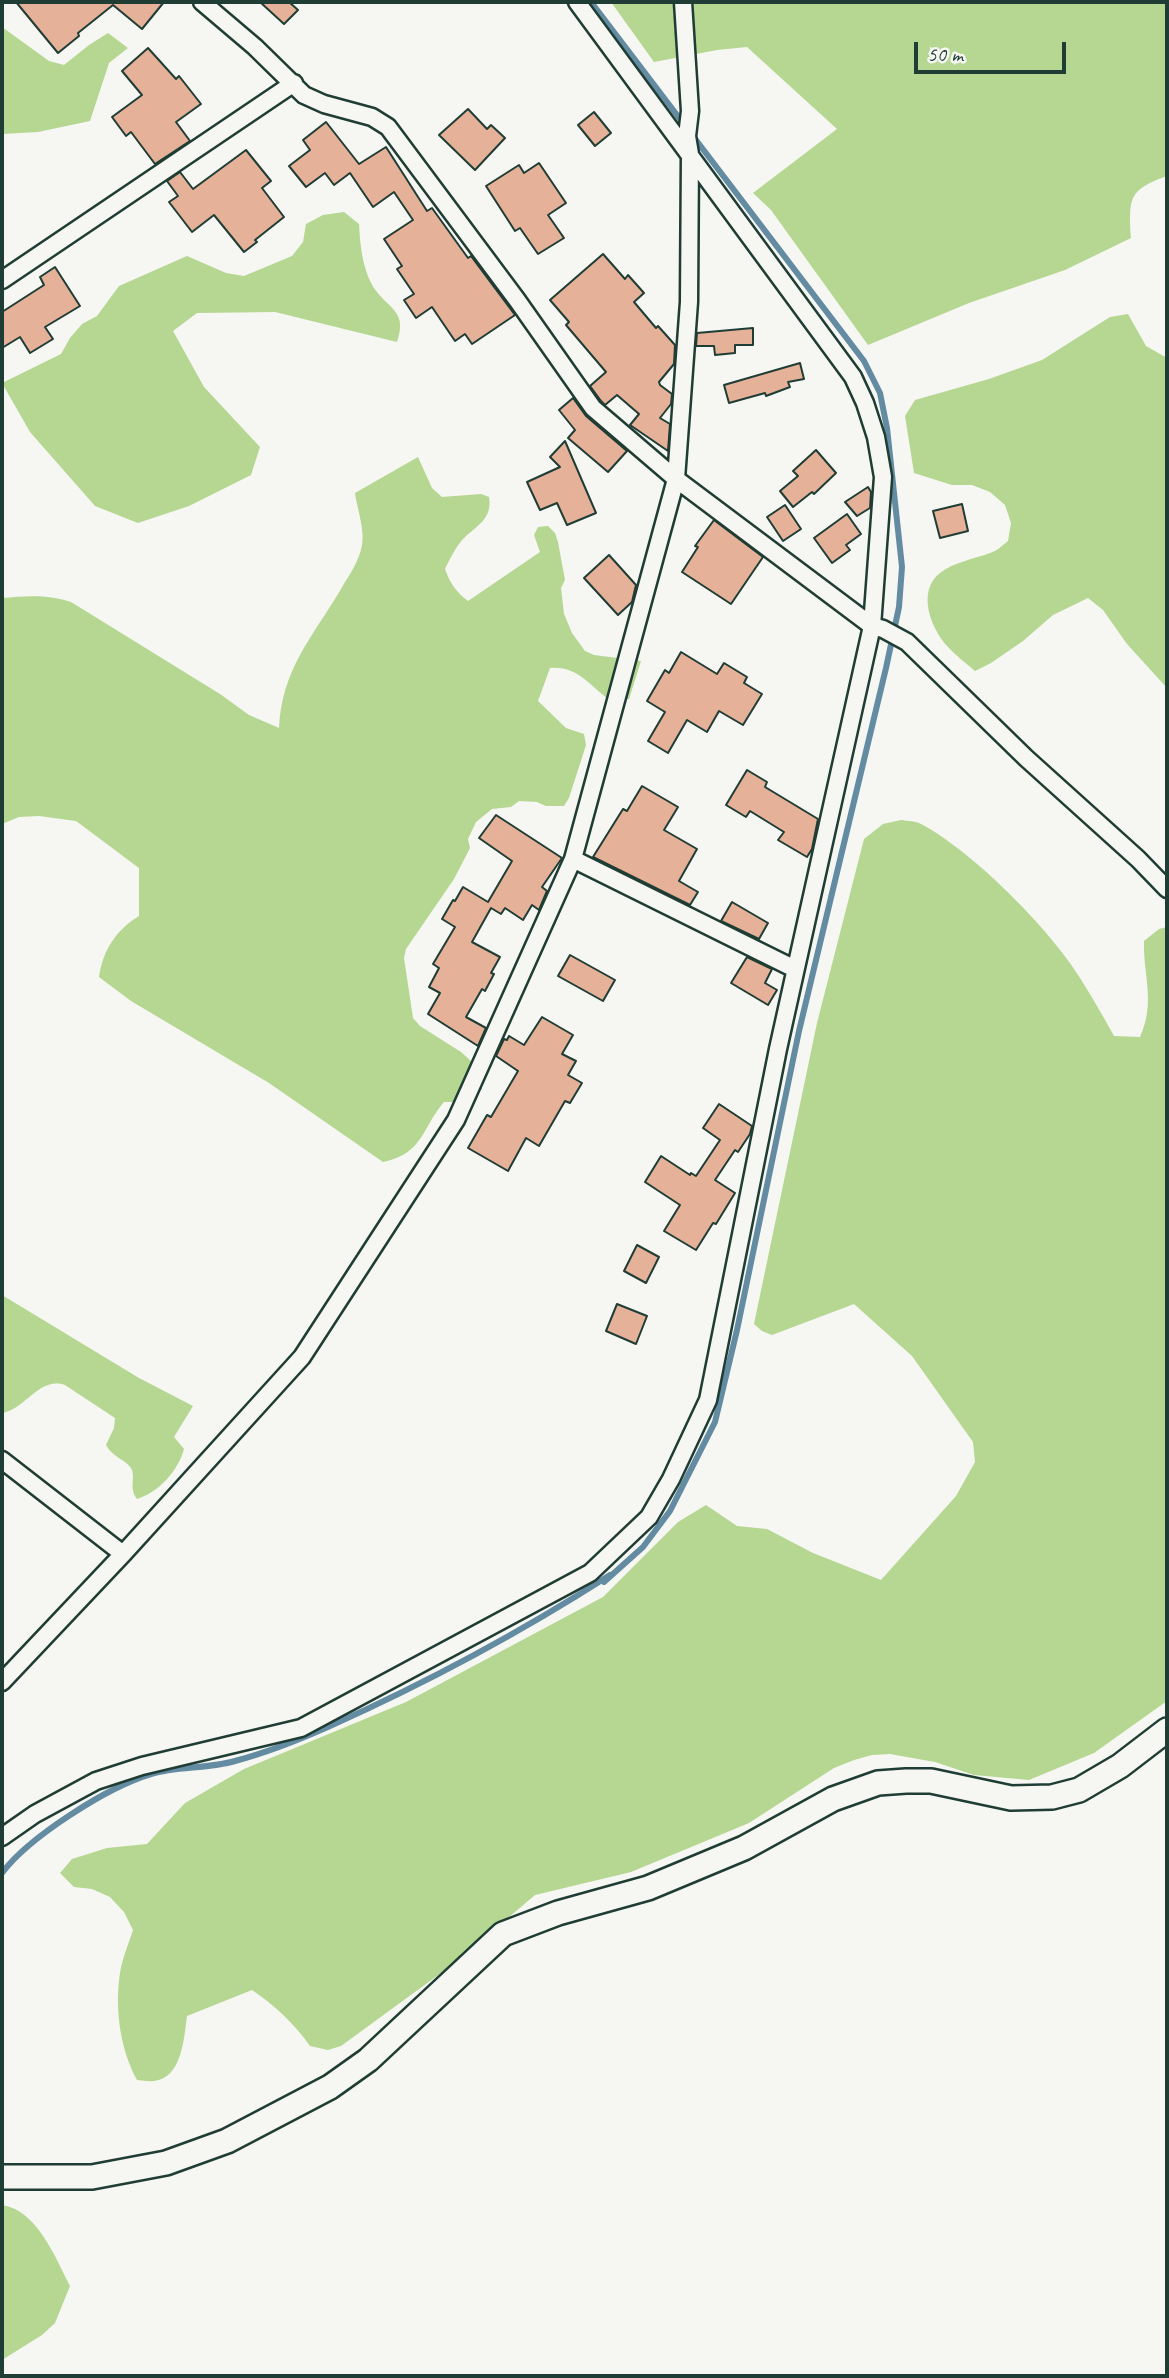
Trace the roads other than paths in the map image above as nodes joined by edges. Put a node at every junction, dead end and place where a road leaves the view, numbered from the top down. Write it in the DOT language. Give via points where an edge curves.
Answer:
graph roads {
  1 [pos="202,2"];
  2 [pos="577,2"];
  3 [pos="683,2"];
  4 [pos="294,83"];
  5 [pos="690,154"];
  6 [pos="2,280"];
  7 [pos="676,479"];
  8 [pos="878,628"];
  9 [pos="573,859"];
  10 [pos="1167,889"];
  11 [pos="795,969"];
  12 [pos="2,1460"];
  13 [pos="123,1554"];
  14 [pos="2,1682"];
  15 [pos="1167,1730"];
  16 [pos="2,1837"];
  17 [pos="2,2177"];
  1 -- 4 [label="street"];
  2 -- 5 [label="street"];
  3 -- 5 [label="street"];
  4 -- 6 [label="street"];
  4 -- 7 [label="street" via="312,99 358,111 388,127 593,408"];
  5 -- 7 [label="street" via="689,302"];
  5 -- 8 [label="street" via="853,377 864,403 883,477"];
  7 -- 8 [label="street"];
  7 -- 9 [label="street"];
  8 -- 10 [label="street" via="907,642"];
  8 -- 11 [label="street"];
  9 -- 11 [label="street"];
  9 -- 13 [label="street" via="456,1120 302,1357"];
  11 -- 16 [label="street" via="708,1400 649,1517 590,1573 301,1728 96,1781"];
  12 -- 13 [label="street"];
  13 -- 14 [label="street"];
  15 -- 17 [label="main road" via="1079,1790 1052,1797 1011,1798 931,1781 906,1781 878,1783 833,1799 744,1848 648,1888 503,1934 368,2060 330,2087 227,2141 166,2163 92,2178"];
}
